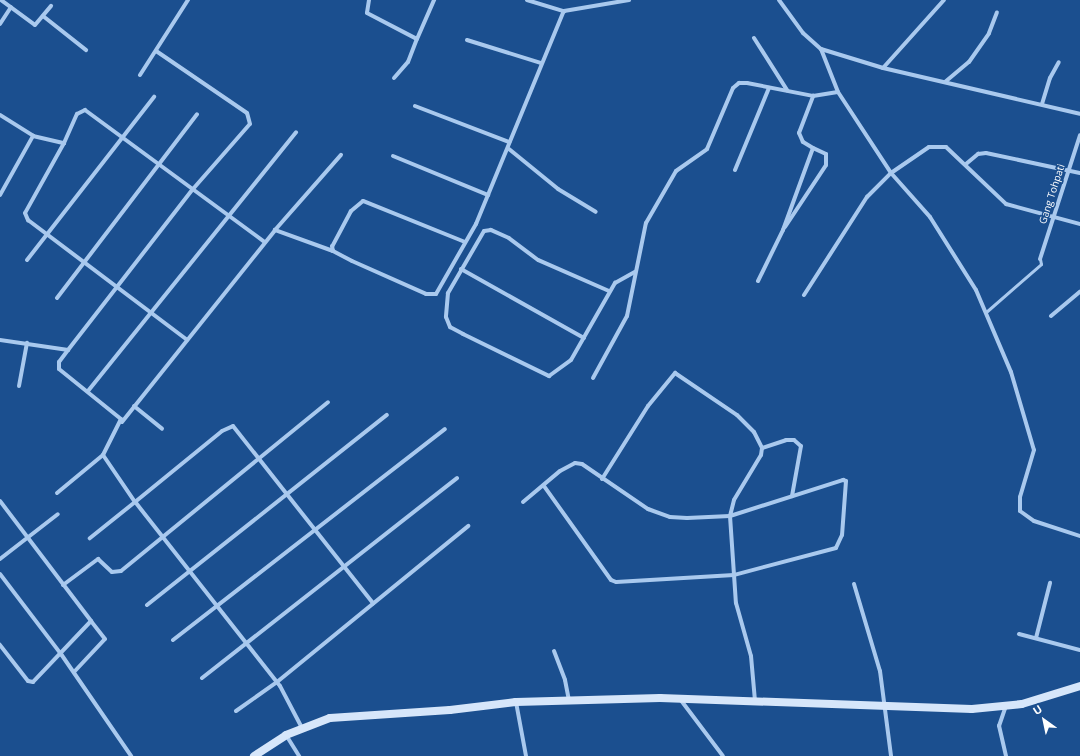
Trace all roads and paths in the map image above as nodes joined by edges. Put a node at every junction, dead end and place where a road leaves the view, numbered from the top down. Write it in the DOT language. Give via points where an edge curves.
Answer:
graph roads {
  1 [pos="1,0"];
  2 [pos="188,0"];
  3 [pos="369,0"];
  4 [pos="434,0"];
  5 [pos="527,0"];
  6 [pos="629,0"];
  7 [pos="779,0"];
  8 [pos="944,0"];
  9 [pos="51,6"];
  10 [pos="11,7"];
  11 [pos="564,11"];
  12 [pos="997,12"];
  13 [pos="43,16"];
  14 [pos="0,24"];
  15 [pos="417,38"];
  16 [pos="754,38"];
  17 [pos="467,40"];
  18 [pos="821,49"];
  19 [pos="86,50"];
  20 [pos="156,51"];
  21 [pos="1059,62"];
  22 [pos="540,63"];
  23 [pos="883,68"];
  24 [pos="140,75"];
  25 [pos="394,78"];
  26 [pos="945,82"];
  27 [pos="769,88"];
  28 [pos="787,90"];
  29 [pos="838,92"];
  30 [pos="813,96"];
  31 [pos="154,97"];
  32 [pos="1042,104"];
  33 [pos="416,106"];
  34 [pos="197,114"];
  35 [pos="1080,114"];
  36 [pos="0,115"];
  37 [pos="296,132"];
  38 [pos="33,136"];
  39 [pos="1080,136"];
  40 [pos="123,137"];
  41 [pos="509,142"];
  42 [pos="64,143"];
  43 [pos="813,148"];
  44 [pos="509,149"];
  45 [pos="341,155"];
  46 [pos="393,156"];
  47 [pos="159,163"];
  48 [pos="966,164"];
  49 [pos="735,170"];
  50 [pos="1068,171"];
  51 [pos="891,173"];
  52 [pos="1080,173"];
  53 [pos="194,189"];
  54 [pos="0,195"];
  55 [pos="488,195"];
  56 [pos="596,212"];
  57 [pos="229,216"];
  58 [pos="1052,219"];
  59 [pos="1080,224"];
  60 [pos="275,230"];
  61 [pos="783,230"];
  62 [pos="49,235"];
  63 [pos="265,242"];
  64 [pos="465,242"];
  65 [pos="333,251"];
  66 [pos="1040,259"];
  67 [pos="27,260"];
  68 [pos="83,262"];
  69 [pos="461,269"];
  70 [pos="635,272"];
  71 [pos="758,281"];
  72 [pos="116,288"];
  73 [pos="609,291"];
  74 [pos="1080,292"];
  75 [pos="804,295"];
  76 [pos="57,298"];
  77 [pos="986,312"];
  78 [pos="153,314"];
  79 [pos="1051,316"];
  80 [pos="584,338"];
  81 [pos="0,340"];
  82 [pos="187,340"];
  83 [pos="27,343"];
  84 [pos="68,350"];
  85 [pos="593,378"];
  86 [pos="19,386"];
  87 [pos="88,391"];
  88 [pos="328,402"];
  89 [pos="134,406"];
  90 [pos="387,415"];
  91 [pos="122,422"];
  92 [pos="162,429"];
  93 [pos="445,430"];
  94 [pos="762,448"];
  95 [pos="103,455"];
  96 [pos="259,459"];
  97 [pos="457,478"];
  98 [pos="602,479"];
  99 [pos="544,486"];
  100 [pos="57,493"];
  101 [pos="288,496"];
  102 [pos="792,496"];
  103 [pos="0,501"];
  104 [pos="135,502"];
  105 [pos="523,502"];
  106 [pos="58,514"];
  107 [pos="730,516"];
  108 [pos="468,526"];
  109 [pos="316,531"];
  110 [pos="27,536"];
  111 [pos="1080,536"];
  112 [pos="163,537"];
  113 [pos="90,538"];
  114 [pos="0,559"];
  115 [pos="344,566"];
  116 [pos="190,572"];
  117 [pos="0,574"];
  118 [pos="734,575"];
  119 [pos="1050,583"];
  120 [pos="854,584"];
  121 [pos="64,585"];
  122 [pos="373,603"];
  123 [pos="147,605"];
  124 [pos="218,607"];
  125 [pos="91,621"];
  126 [pos="1020,634"];
  127 [pos="1036,638"];
  128 [pos="173,640"];
  129 [pos="245,642"];
  130 [pos="0,645"];
  131 [pos="1080,650"];
  132 [pos="554,652"];
  133 [pos="61,654"];
  134 [pos="74,672"];
  135 [pos="202,678"];
  136 [pos="277,682"];
  137 [pos="1080,686"];
  138 [pos="679,698"];
  139 [pos="756,700"];
  140 [pos="516,702"];
  141 [pos="569,703"];
  142 [pos="887,706"];
  143 [pos="1006,706"];
  144 [pos="236,711"];
  145 [pos="302,728"];
  146 [pos="286,735"];
  147 [pos="131,756"];
  148 [pos="254,756"];
  149 [pos="299,756"];
  150 [pos="526,756"];
  151 [pos="723,756"];
  152 [pos="891,756"];
  153 [pos="1006,756"];
  1 -- 10 [label="street"];
  2 -- 20 [label="street"];
  3 -- 15 [label="street" via="367,13"];
  4 -- 15 [label="street"];
  5 -- 11 [label="street"];
  6 -- 11 [label="street"];
  7 -- 18 [label="street" via="803,33"];
  8 -- 23 [label="street"];
  9 -- 13 [label="street"];
  10 -- 13 [label="street" via="36,25"];
  10 -- 14 [label="street"];
  11 -- 22 [label="street"];
  12 -- 26 [label="street" via="989,33 969,62"];
  13 -- 19 [label="street"];
  15 -- 25 [label="street" via="408,62"];
  16 -- 28 [label="street"];
  17 -- 22 [label="street"];
  18 -- 23 [label="street"];
  18 -- 29 [label="street"];
  20 -- 24 [label="street"];
  20 -- 53 [label="street" via="247,113 250,120"];
  21 -- 32 [label="street" via="1050,78"];
  22 -- 41 [label="street"];
  23 -- 26 [label="street"];
  26 -- 32 [label="street"];
  27 -- 28 [label="street"];
  27 -- 49 [label="street"];
  27 -- 70 [label="street" via="739,83 727,95 707,149 676,171 646,223"];
  28 -- 30 [label="street"];
  29 -- 30 [label="street"];
  29 -- 51 [label="street"];
  30 -- 43 [label="street" via="799,133 803,142"];
  31 -- 40 [label="street"];
  32 -- 35 [label="street"];
  33 -- 41 [label="street"];
  34 -- 47 [label="street"];
  36 -- 38 [label="street"];
  37 -- 57 [label="street"];
  38 -- 42 [label="street"];
  38 -- 54 [label="street"];
  39 -- 50 [label="street, Gang Tohpati"];
  40 -- 42 [label="street" via="85,110 80,111"];
  40 -- 47 [label="street"];
  40 -- 62 [label="street"];
  41 -- 44 [label="street"];
  42 -- 62 [label="street" via="25,213 28,220"];
  43 -- 61 [label="street"];
  43 -- 61 [label="street" via="826,154 826,165"];
  44 -- 55 [label="street"];
  44 -- 56 [label="street" via="558,189"];
  45 -- 60 [label="street"];
  46 -- 55 [label="street"];
  47 -- 53 [label="street"];
  47 -- 68 [label="street"];
  48 -- 50 [label="street" via="978,154 986,153"];
  48 -- 51 [label="street" via="946,147 937,146 929,147"];
  48 -- 58 [label="street" via="1006,204"];
  50 -- 52 [label="street"];
  50 -- 58 [label="street, Gang Tohpati"];
  51 -- 75 [label="street" via="860,206"];
  51 -- 77 [label="street" via="930,217 976,290"];
  53 -- 57 [label="street"];
  53 -- 72 [label="street"];
  55 -- 64 [label="street"];
  57 -- 63 [label="street"];
  57 -- 78 [label="street"];
  58 -- 59 [label="street"];
  58 -- 66 [label="street, Gang Tohpati"];
  60 -- 63 [label="street"];
  60 -- 65 [label="street"];
  61 -- 71 [label="street"];
  62 -- 67 [label="street"];
  62 -- 68 [label="street"];
  63 -- 82 [label="street"];
  64 -- 65 [label="street" via="363,201 351,211 334,240"];
  64 -- 65 [label="street" via="436,294 426,294"];
  66 -- 77 [label="lane" via="1041,264"];
  68 -- 72 [label="street"];
  68 -- 76 [label="street"];
  69 -- 73 [label="street" via="484,231 491,230 509,238 538,260"];
  69 -- 80 [label="street"];
  69 -- 80 [label="street" via="448,293 446,317 450,327 549,376 571,360"];
  70 -- 73 [label="street" via="615,283"];
  70 -- 85 [label="street" via="627,316"];
  72 -- 78 [label="street"];
  72 -- 84 [label="street"];
  73 -- 80 [label="street"];
  74 -- 79 [label="street"];
  77 -- 111 [label="street" via="1012,372 1034,450 1027,482 1020,497 1020,511 1034,521"];
  78 -- 82 [label="street"];
  78 -- 87 [label="street"];
  81 -- 83 [label="street"];
  82 -- 89 [label="street"];
  83 -- 84 [label="street"];
  83 -- 86 [label="street"];
  84 -- 87 [label="street" via="59,362 59,369"];
  87 -- 91 [label="street"];
  88 -- 96 [label="street"];
  89 -- 91 [label="street"];
  89 -- 92 [label="street"];
  90 -- 101 [label="street"];
  91 -- 95 [label="street"];
  93 -- 109 [label="street"];
  94 -- 98 [label="street" via="754,432 738,415 675,373 648,406"];
  94 -- 102 [label="street" via="786,440 794,440 801,446"];
  94 -- 107 [label="street" via="754,469 734,500"];
  95 -- 100 [label="street"];
  95 -- 104 [label="street"];
  96 -- 101 [label="street"];
  96 -- 104 [label="street" via="231,426"];
  96 -- 112 [label="street"];
  97 -- 115 [label="street"];
  98 -- 99 [label="street" via="575,463 560,471"];
  98 -- 107 [label="street" via="648,509 670,517"];
  99 -- 105 [label="street"];
  99 -- 118 [label="street" via="611,580 632,582"];
  101 -- 109 [label="street"];
  101 -- 116 [label="street"];
  102 -- 107 [label="street"];
  102 -- 118 [label="street" via="837,480 846,481 841,542 836,548"];
  103 -- 110 [label="street"];
  104 -- 112 [label="street"];
  104 -- 113 [label="street"];
  106 -- 110 [label="street"];
  107 -- 118 [label="street"];
  108 -- 122 [label="street"];
  109 -- 115 [label="street"];
  109 -- 124 [label="street"];
  110 -- 114 [label="street"];
  110 -- 121 [label="street"];
  112 -- 116 [label="street"];
  112 -- 121 [label="street" via="119,572 112,572 98,559"];
  115 -- 122 [label="street"];
  115 -- 129 [label="street"];
  116 -- 123 [label="street"];
  116 -- 124 [label="street"];
  117 -- 133 [label="street"];
  118 -- 139 [label="street" via="736,603 752,664"];
  119 -- 127 [label="street"];
  120 -- 142 [label="street" via="870,631"];
  121 -- 125 [label="street"];
  122 -- 136 [label="street"];
  124 -- 128 [label="street"];
  124 -- 129 [label="street"];
  125 -- 133 [label="street"];
  125 -- 134 [label="street" via="105,639"];
  126 -- 127 [label="street"];
  127 -- 131 [label="street"];
  129 -- 135 [label="street"];
  129 -- 136 [label="street"];
  130 -- 133 [label="street" via="30,682"];
  132 -- 141 [label="street" via="566,680"];
  133 -- 134 [label="street"];
  134 -- 147 [label="street"];
  136 -- 144 [label="street"];
  136 -- 145 [label="street"];
  137 -- 143 [label="street" via="1022,704"];
  138 -- 139 [label="street"];
  138 -- 141 [label="street"];
  138 -- 151 [label="street"];
  139 -- 142 [label="street"];
  140 -- 141 [label="street"];
  140 -- 145 [label="street" via="450,710 330,718"];
  140 -- 150 [label="street"];
  142 -- 143 [label="street" via="972,709"];
  142 -- 152 [label="street" via="888,747"];
  143 -- 153 [label="street" via="999,726"];
  145 -- 146 [label="street"];
  146 -- 148 [label="street"];
  146 -- 149 [label="street"];
}
